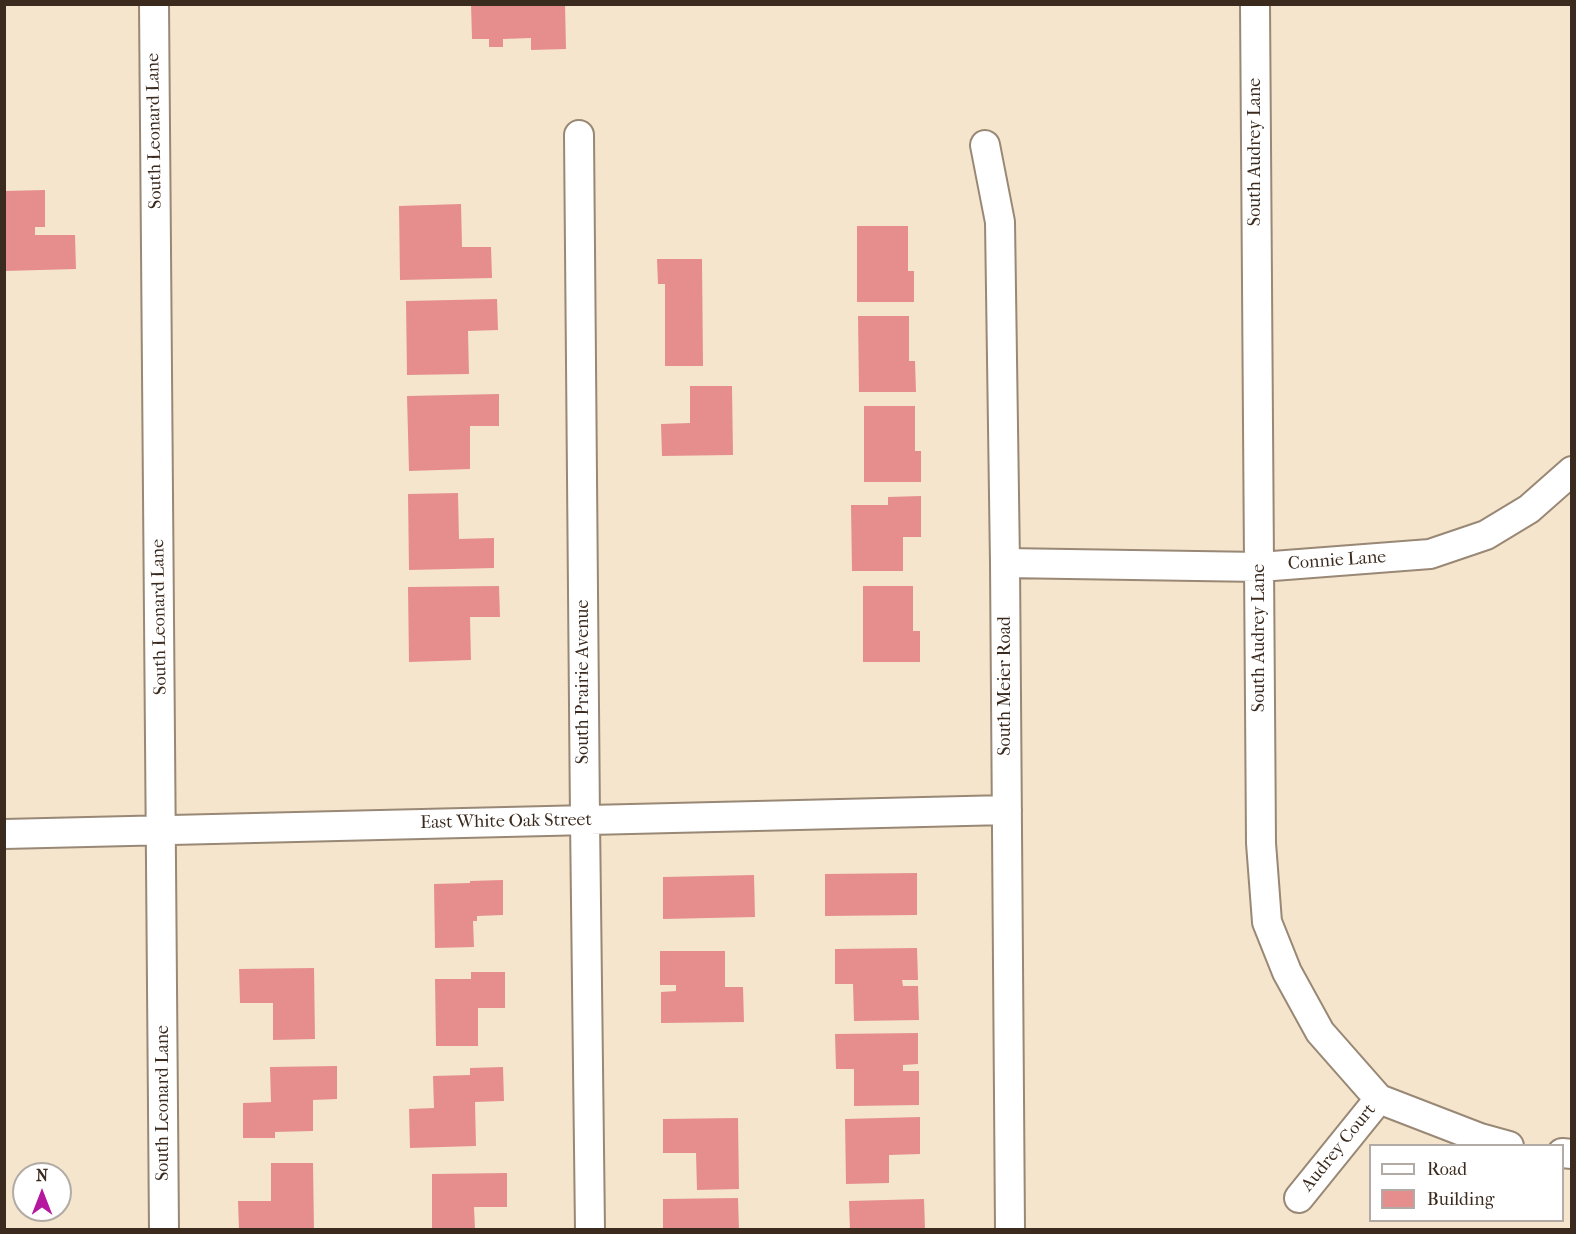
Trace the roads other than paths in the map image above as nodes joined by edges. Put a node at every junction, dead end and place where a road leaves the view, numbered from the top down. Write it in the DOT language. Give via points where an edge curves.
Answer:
graph roads {
  1 [pos="154,4"];
  2 [pos="1255,4"];
  3 [pos="579,135"];
  4 [pos="985,145"];
  5 [pos="1572,471"];
  6 [pos="1005,564"];
  7 [pos="1260,567"];
  8 [pos="1007,810"];
  9 [pos="585,820"];
  10 [pos="162,830"];
  11 [pos="4,834"];
  12 [pos="1379,1098"];
  13 [pos="1502,1144"];
  14 [pos="1299,1198"];
  15 [pos="164,1230"];
  16 [pos="590,1230"];
  17 [pos="1010,1230"];
  1 -- 10 [label="street, South Leonard Lane"];
  2 -- 7 [label="street, South Audrey Lane"];
  3 -- 9 [label="street, South Prairie Avenue"];
  4 -- 6 [label="street, South Meier Road" via="1000,222"];
  5 -- 7 [label="street, Connie Lane" via="1529,509 1486,535 1430,554"];
  6 -- 7 [label="street, Connie Lane"];
  6 -- 8 [label="street, South Meier Road"];
  7 -- 12 [label="street, South Audrey Lane" via="1261,843 1267,922 1287,972 1320,1032"];
  8 -- 9 [label="street, East White Oak Street"];
  8 -- 17 [label="street, South Meier Road"];
  9 -- 10 [label="street, East White Oak Street"];
  9 -- 16 [label="street, South Prairie Avenue"];
  10 -- 11 [label="street, East White Oak Street"];
  10 -- 15 [label="street, South Leonard Lane"];
  12 -- 13 [label="street, South Audrey Lane"];
  12 -- 14 [label="street, Audrey Court"];
}
